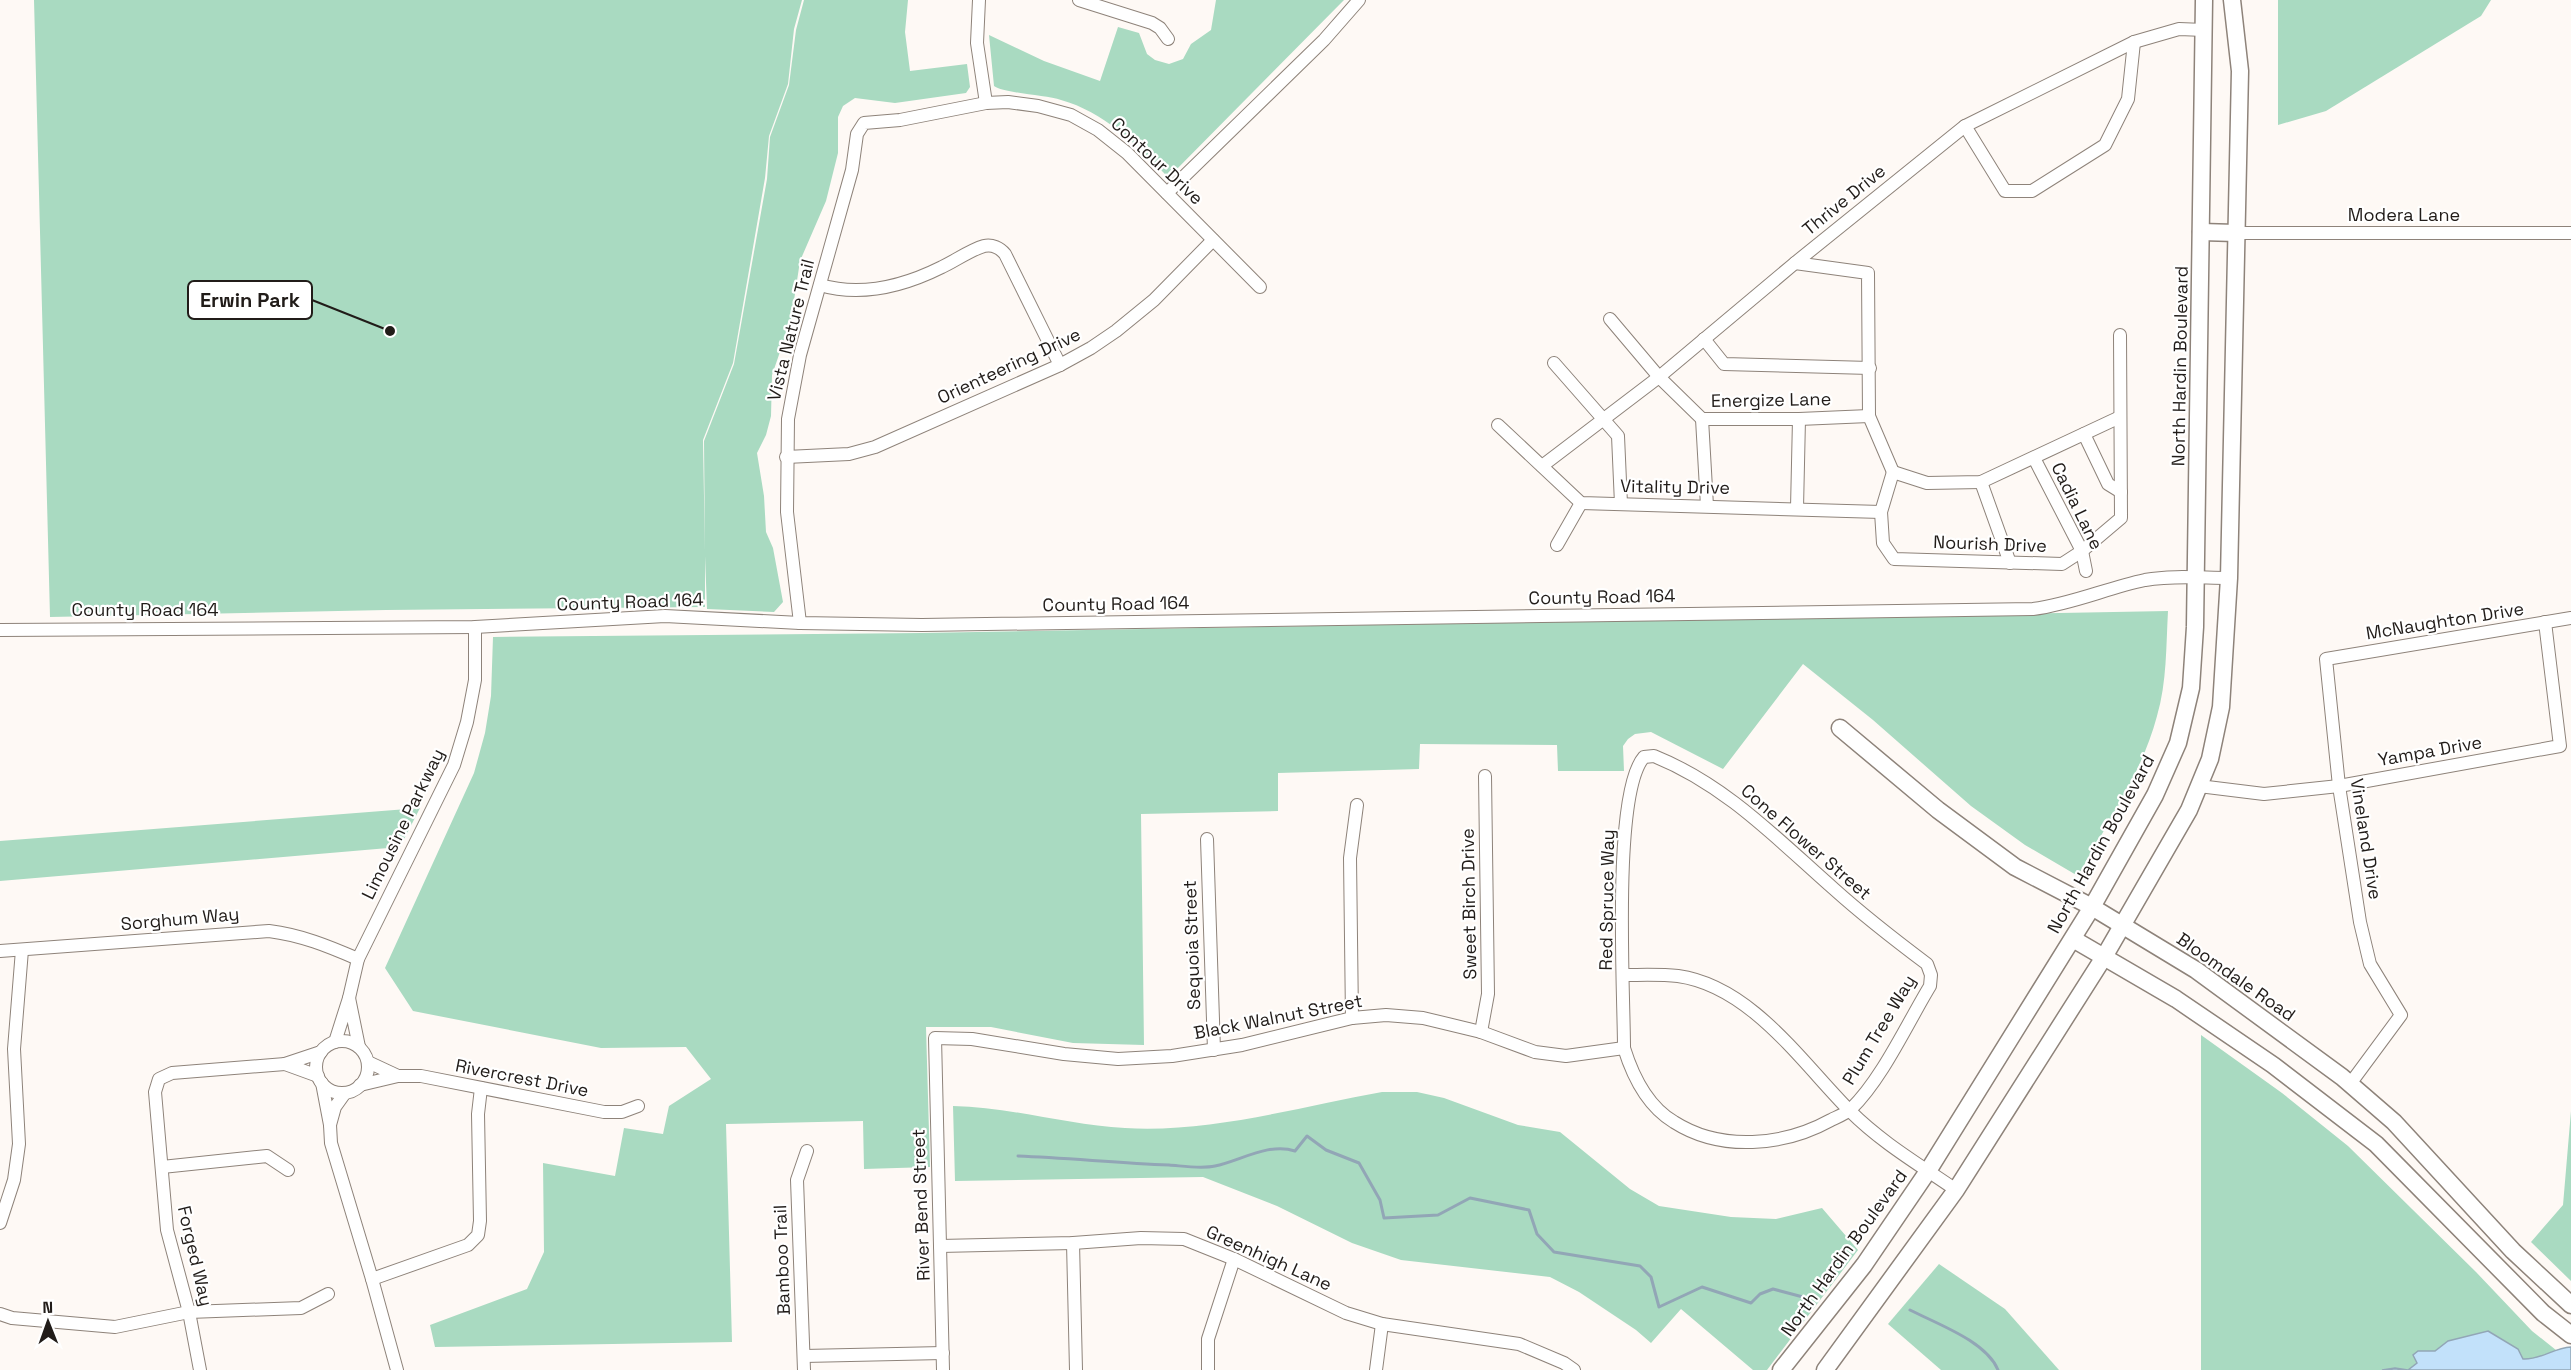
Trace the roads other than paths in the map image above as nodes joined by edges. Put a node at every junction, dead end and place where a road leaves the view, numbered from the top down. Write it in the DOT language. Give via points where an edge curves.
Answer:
graph roads {
  1 [pos="979,0"];
  2 [pos="1079,0"];
  3 [pos="1359,0"];
  4 [pos="2204,0"];
  5 [pos="2232,0"];
  6 [pos="2204,30"];
  7 [pos="1168,39"];
  8 [pos="2134,42"];
  9 [pos="986,103"];
  10 [pos="864,123"];
  11 [pos="1965,126"];
  12 [pos="1167,193"];
  13 [pos="2201,232"];
  14 [pos="2236,233"];
  15 [pos="2571,233"];
  16 [pos="1213,240"];
  17 [pos="1795,263"];
  18 [pos="820,285"];
  19 [pos="1260,287"];
  20 [pos="1610,319"];
  21 [pos="2120,335"];
  22 [pos="1704,339"];
  23 [pos="1554,363"];
  24 [pos="1060,365"];
  25 [pos="1870,368"];
  26 [pos="1659,377"];
  27 [pos="1869,416"];
  28 [pos="2120,417"];
  29 [pos="1604,419"];
  30 [pos="1702,419"];
  31 [pos="1799,419"];
  32 [pos="1498,425"];
  33 [pos="2084,434"];
  34 [pos="786,457"];
  35 [pos="2034,458"];
  36 [pos="1542,466"];
  37 [pos="1893,472"];
  38 [pos="1981,482"];
  39 [pos="2121,492"];
  40 [pos="1581,503"];
  41 [pos="1621,504"];
  42 [pos="1707,507"];
  43 [pos="1797,508"];
  44 [pos="1881,512"];
  45 [pos="1557,545"];
  46 [pos="2082,551"];
  47 [pos="2010,563"];
  48 [pos="2086,571"];
  49 [pos="2196,578"];
  50 [pos="2229,578"];
  51 [pos="2571,618"];
  52 [pos="2545,622"];
  53 [pos="800,623"];
  54 [pos="475,627"];
  55 [pos="0,630"];
  56 [pos="2326,659"];
  57 [pos="1840,728"];
  58 [pos="1644,757"];
  59 [pos="1485,776"];
  60 [pos="2199,786"];
  61 [pos="2339,786"];
  62 [pos="1357,805"];
  63 [pos="1206,839"];
  64 [pos="2092,908"];
  65 [pos="2123,926"];
  66 [pos="2073,939"];
  67 [pos="22,950"];
  68 [pos="0,951"];
  69 [pos="2104,957"];
  70 [pos="358,959"];
  71 [pos="1623,975"];
  72 [pos="1930,975"];
  73 [pos="348,998"];
  74 [pos="1353,1018"];
  75 [pos="1481,1032"];
  76 [pos="934,1038"];
  77 [pos="335,1042"];
  78 [pos="359,1047"];
  79 [pos="1624,1048"];
  80 [pos="1214,1050"];
  81 [pos="321,1052"];
  82 [pos="368,1062"];
  83 [pos="285,1064"];
  84 [pos="398,1076"];
  85 [pos="320,1079"];
  86 [pos="2350,1084"];
  87 [pos="360,1085"];
  88 [pos="481,1088"];
  89 [pos="345,1093"];
  90 [pos="638,1106"];
  91 [pos="1850,1110"];
  92 [pos="330,1125"];
  93 [pos="807,1150"];
  94 [pos="162,1167"];
  95 [pos="288,1170"];
  96 [pos="1928,1171"];
  97 [pos="1956,1190"];
  98 [pos="0,1223"];
  99 [pos="1073,1243"];
  100 [pos="940,1246"];
  101 [pos="1234,1259"];
  102 [pos="372,1279"];
  103 [pos="328,1294"];
  104 [pos="2565,1301"];
  105 [pos="189,1312"];
  106 [pos="0,1314"];
  107 [pos="1382,1324"];
  108 [pos="2571,1335"];
  109 [pos="943,1353"];
  110 [pos="804,1356"];
  111 [pos="200,1370"];
  112 [pos="396,1370"];
  113 [pos="804,1370"];
  114 [pos="943,1370"];
  115 [pos="1076,1370"];
  116 [pos="1208,1370"];
  117 [pos="1376,1370"];
  118 [pos="1574,1370"];
  119 [pos="1781,1370"];
  120 [pos="1825,1370"];
  1 -- 9 [label="street" via="977,44"];
  2 -- 7 [label="street" via="1152,23"];
  3 -- 12 [label="street"];
  4 -- 6 [label="street, North Hardin Boulevard"];
  5 -- 14 [label="street" via="2240,71"];
  6 -- 8 [label="street, Thrive Drive" via="2179,29"];
  6 -- 13 [label="street, North Hardin Boulevard"];
  8 -- 11 [label="street, Thrive Drive"];
  8 -- 11 [label="street" via="2128,99 2105,145 2032,191 2005,191"];
  9 -- 10 [label="street, Contour Drive"];
  9 -- 12 [label="street, Contour Drive" via="1038,106 1071,115 1127,153"];
  10 -- 18 [label="street, Vista Nature Trail" via="857,134 852,170"];
  11 -- 17 [label="street, Thrive Drive"];
  12 -- 16 [label="street, Contour Drive"];
  13 -- 14 [label="street"];
  13 -- 49 [label="street, North Hardin Boulevard"];
  14 -- 15 [label="street, Modera Lane"];
  14 -- 50 [label="street"];
  16 -- 19 [label="street, Contour Drive"];
  16 -- 24 [label="street, Orienteering Drive" via="1154,300 1116,331"];
  17 -- 22 [label="street, Thrive Drive"];
  17 -- 25 [label="street" via="1868,273"];
  18 -- 24 [label="street" via="842,290 886,288 931,273 984,246 995,247 1005,254"];
  18 -- 34 [label="street, Vista Nature Trail" via="791,393"];
  20 -- 26 [label="street, Energize Lane"];
  21 -- 28 [label="street, Nourish Drive"];
  22 -- 25 [label="street" via="1724,364"];
  22 -- 26 [label="street, Thrive Drive"];
  23 -- 29 [label="street"];
  24 -- 34 [label="street, Orienteering Drive" via="874,447 849,454"];
  25 -- 27 [label="street"];
  26 -- 29 [label="street, Thrive Drive"];
  26 -- 30 [label="street, Energize Lane"];
  27 -- 31 [label="street, Energize Lane"];
  27 -- 37 [label="street"];
  28 -- 33 [label="street"];
  28 -- 39 [label="street, Nourish Drive"];
  29 -- 36 [label="street, Thrive Drive"];
  29 -- 41 [label="street" via="1618,436"];
  30 -- 31 [label="street, Energize Lane"];
  30 -- 42 [label="street"];
  31 -- 43 [label="street"];
  32 -- 36 [label="street"];
  33 -- 35 [label="street"];
  33 -- 39 [label="street" via="2108,484"];
  34 -- 53 [label="street, Vista Nature Trail" via="787,512"];
  35 -- 38 [label="street"];
  35 -- 46 [label="street, Cadia Lane"];
  36 -- 40 [label="street"];
  37 -- 38 [label="street" via="1928,483"];
  37 -- 44 [label="street, Nourish Drive"];
  38 -- 47 [label="street"];
  39 -- 46 [label="street, Nourish Drive" via="2121,518"];
  40 -- 41 [label="street, Vitality Drive"];
  40 -- 45 [label="street"];
  41 -- 42 [label="street, Vitality Drive"];
  42 -- 43 [label="street, Vitality Drive"];
  43 -- 44 [label="street, Vitality Drive"];
  44 -- 47 [label="street, Nourish Drive" via="1883,543 1894,559"];
  46 -- 47 [label="street, Nourish Drive" via="2062,564"];
  46 -- 48 [label="street, Cadia Lane"];
  49 -- 50 [label="street, County Road 164"];
  49 -- 53 [label="street, County Road 164" via="2149,580 2061,606 2033,609 922,625"];
  49 -- 64 [label="street, North Hardin Boulevard" via="2191,688 2178,743 2155,795"];
  50 -- 60 [label="street" via="2221,707 2210,759"];
  51 -- 52 [label="street, McNaughton Drive"];
  52 -- 56 [label="street, McNaughton Drive"];
  52 -- 61 [label="street, Yampa Drive" via="2560,746"];
  53 -- 54 [label="street, County Road 164" via="665,616"];
  54 -- 55 [label="street, County Road 164"];
  54 -- 70 [label="street, Limousine Parkway" via="475,680 454,765"];
  56 -- 61 [label="street, Vineland Drive"];
  57 -- 64 [label="street, Bloomdale Road" via="1938,810 2015,867"];
  58 -- 71 [label="street, Red Spruce Way" via="1637,769 1622,851"];
  58 -- 72 [label="street, Cone Flower Street" via="1670,762 1725,794 1870,921 1927,964"];
  59 -- 75 [label="street, Sweet Birch Drive" via="1488,994"];
  60 -- 61 [label="street, Yampa Drive" via="2264,794"];
  60 -- 65 [label="street"];
  61 -- 86 [label="street, Vineland Drive" via="2370,964 2401,1015"];
  62 -- 74 [label="street" via="1350,858"];
  63 -- 80 [label="street, Sequoia Street"];
  64 -- 65 [label="street, Bloomdale Road"];
  64 -- 66 [label="street, North Hardin Boulevard"];
  65 -- 69 [label="street"];
  65 -- 86 [label="street, Bloomdale Road" via="2196,970"];
  66 -- 69 [label="street"];
  66 -- 96 [label="street, North Hardin Boulevard"];
  67 -- 68 [label="street, Sorghum Way"];
  67 -- 70 [label="street, Sorghum Way" via="269,931 322,943"];
  67 -- 98 [label="street" via="14,1049 19,1144 14,1180"];
  69 -- 97 [label="street"];
  69 -- 108 [label="street" via="2176,999 2273,1065 2376,1144 2543,1313"];
  70 -- 73 [label="street, Limousine Parkway"];
  71 -- 79 [label="street, Red Spruce Way"];
  71 -- 91 [label="street" via="1679,976 1732,998 1798,1052"];
  72 -- 91 [label="street, Plum Tree Way" via="1930,986 1874,1080"];
  73 -- 77 [label="street, Limousine Parkway"];
  73 -- 78 [label="street, Limousine Parkway"];
  74 -- 75 [label="street, Black Walnut Street" via="1423,1018"];
  74 -- 80 [label="street, Black Walnut Street"];
  75 -- 79 [label="street, Black Walnut Street" via="1535,1052 1566,1056"];
  76 -- 80 [label="street, Black Walnut Street" via="972,1039 1118,1059"];
  76 -- 100 [label="street, River Bend Street"];
  77 -- 78 [label="street" via="352,1042"];
  77 -- 81 [label="street"];
  78 -- 82 [label="street"];
  79 -- 91 [label="street, Plum Tree Way" via="1648,1099 1673,1122 1703,1136 1739,1142 1776,1141 1810,1132"];
  81 -- 83 [label="street"];
  81 -- 85 [label="street" via="316,1067"];
  82 -- 84 [label="street, Rivercrest Drive"];
  82 -- 87 [label="street"];
  83 -- 85 [label="street"];
  83 -- 94 [label="street, Forged Way" via="172,1073 159,1079 155,1092"];
  84 -- 87 [label="street, Rivercrest Drive"];
  84 -- 88 [label="street, Rivercrest Drive" via="421,1076"];
  85 -- 89 [label="street" via="328,1089"];
  85 -- 92 [label="street"];
  86 -- 104 [label="street, Bloomdale Road" via="2394,1122 2513,1251"];
  87 -- 89 [label="street"];
  88 -- 90 [label="street, Rivercrest Drive" via="604,1112 622,1112"];
  88 -- 102 [label="street" via="478,1235 468,1245"];
  89 -- 92 [label="street" via="335,1107"];
  91 -- 96 [label="street" via="1881,1139"];
  92 -- 102 [label="street" via="331,1143"];
  93 -- 110 [label="street, Bamboo Trail" via="797,1180"];
  94 -- 95 [label="street" via="267,1156"];
  94 -- 105 [label="street, Forged Way" via="167,1230"];
  96 -- 97 [label="street"];
  96 -- 119 [label="street, North Hardin Boulevard" via="1864,1265"];
  97 -- 120 [label="street"];
  99 -- 100 [label="street, Greenhigh Lane"];
  99 -- 101 [label="street, Greenhigh Lane" via="1184,1239"];
  99 -- 115 [label="street"];
  100 -- 109 [label="street, River Bend Street"];
  101 -- 107 [label="street, Greenhigh Lane" via="1346,1313"];
  101 -- 116 [label="street" via="1208,1339"];
  102 -- 112 [label="street"];
  103 -- 105 [label="street" via="301,1308"];
  105 -- 106 [label="street" via="115,1327"];
  105 -- 111 [label="street, Forged Way"];
  107 -- 117 [label="street"];
  107 -- 118 [label="street, Greenhigh Lane" via="1519,1344"];
  109 -- 110 [label="street"];
  109 -- 114 [label="street, River Bend Street"];
  110 -- 113 [label="street, Bamboo Trail"];
}
